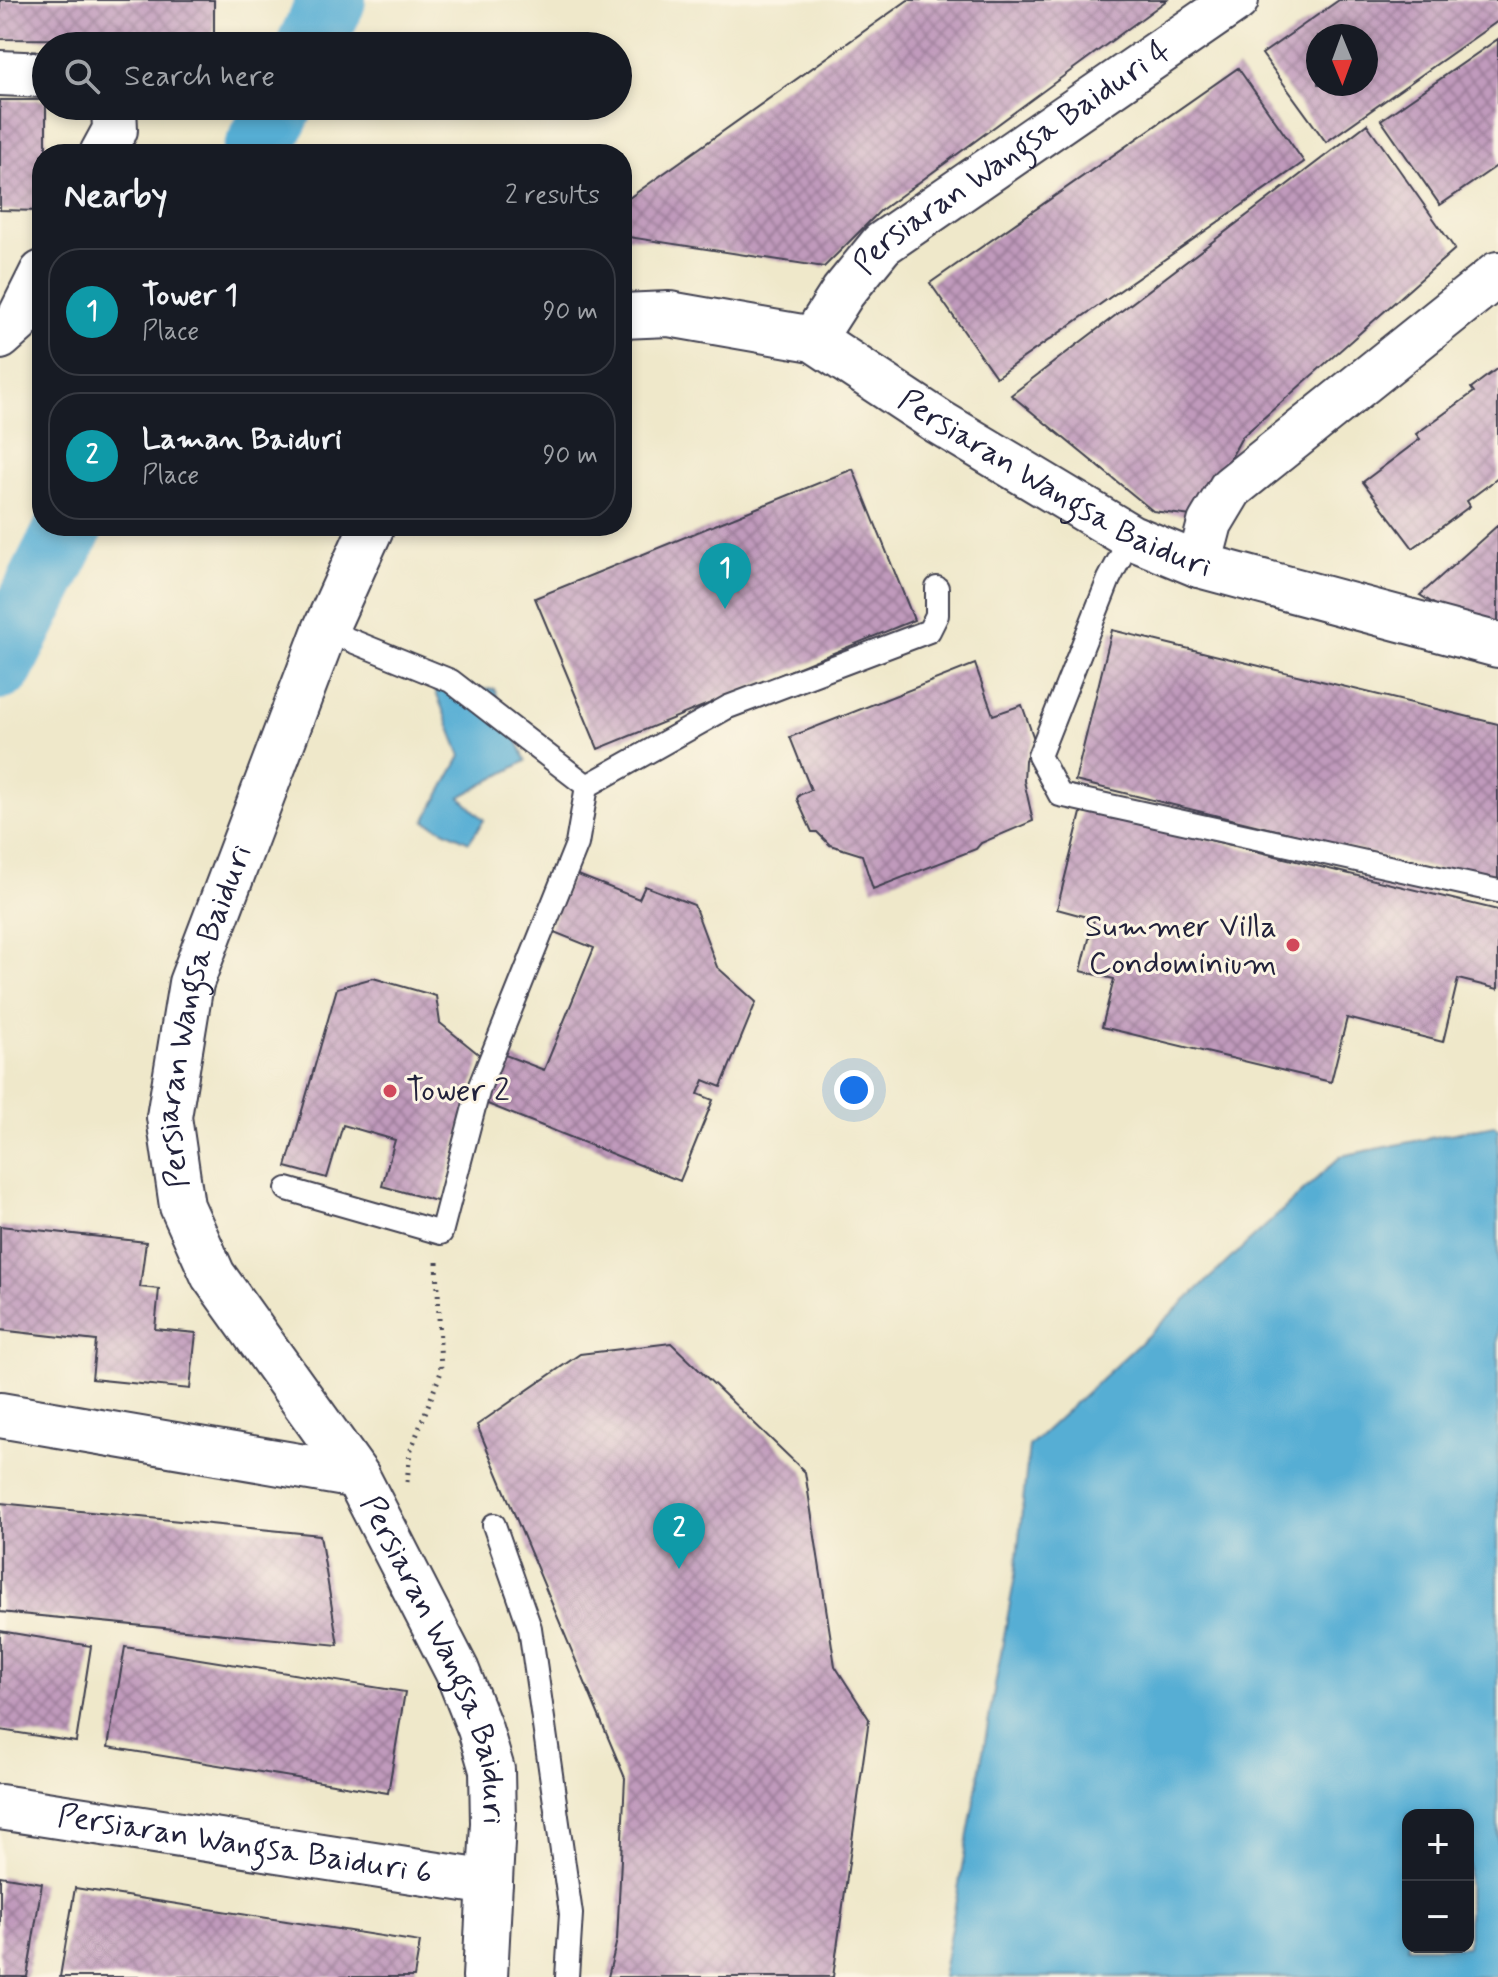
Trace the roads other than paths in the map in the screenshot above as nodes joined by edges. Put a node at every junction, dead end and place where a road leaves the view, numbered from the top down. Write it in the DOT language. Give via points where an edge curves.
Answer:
graph roads {
  1 [pos="1236,0"];
  2 [pos="0,73"];
  3 [pos="32,74"];
  4 [pos="115,120"];
  5 [pos="107,144"];
  6 [pos="1498,274"];
  7 [pos="32,293"];
  8 [pos="632,316"];
  9 [pos="0,337"];
  10 [pos="813,339"];
  11 [pos="367,536"];
  12 [pos="1131,537"];
  13 [pos="1199,565"];
  14 [pos="937,588"];
  15 [pos="325,630"];
  16 [pos="1498,645"];
  17 [pos="587,786"];
  18 [pos="1498,891"];
  19 [pos="287,1189"];
  20 [pos="0,1415"];
  21 [pos="357,1476"];
  22 [pos="494,1525"];
  23 [pos="0,1807"];
  24 [pos="490,1883"];
  25 [pos="485,1977"];
  26 [pos="567,1977"];
  1 -- 10 [label="street, Persiaran Wangsa Baiduri 4" via="882,244"];
  2 -- 3 [label="street"];
  4 -- 5 [label="street"];
  6 -- 13 [label="street" via="1231,488 1210,523"];
  7 -- 9 [label="street" via="18,321"];
  8 -- 10 [label="street, Persiaran Wangsa Baiduri" via="669,314"];
  10 -- 12 [label="street, Persiaran Wangsa Baiduri"];
  11 -- 15 [label="street, Persiaran Wangsa Baiduri"];
  12 -- 13 [label="street, Persiaran Wangsa Baiduri"];
  12 -- 18 [label="lane" via="1109,579 1039,756 1060,795"];
  13 -- 16 [label="street, Persiaran Wangsa Baiduri"];
  14 -- 17 [label="lane" via="937,615 929,631 728,707"];
  15 -- 17 [label="lane" via="451,681"];
  15 -- 21 [label="street, Persiaran Wangsa Baiduri" via="191,983 169,1117 182,1206 213,1275"];
  17 -- 19 [label="lane" via="577,844 479,1088 441,1233"];
  20 -- 21 [label="street"];
  21 -- 24 [label="street, Persiaran Wangsa Baiduri" via="457,1671 480,1729 492,1770"];
  22 -- 26 [label="lane" via="530,1628 571,1914"];
  23 -- 24 [label="street, Persiaran Wangsa Baiduri 6"];
  24 -- 25 [label="street, Persiaran Wangsa Baiduri"];
}
